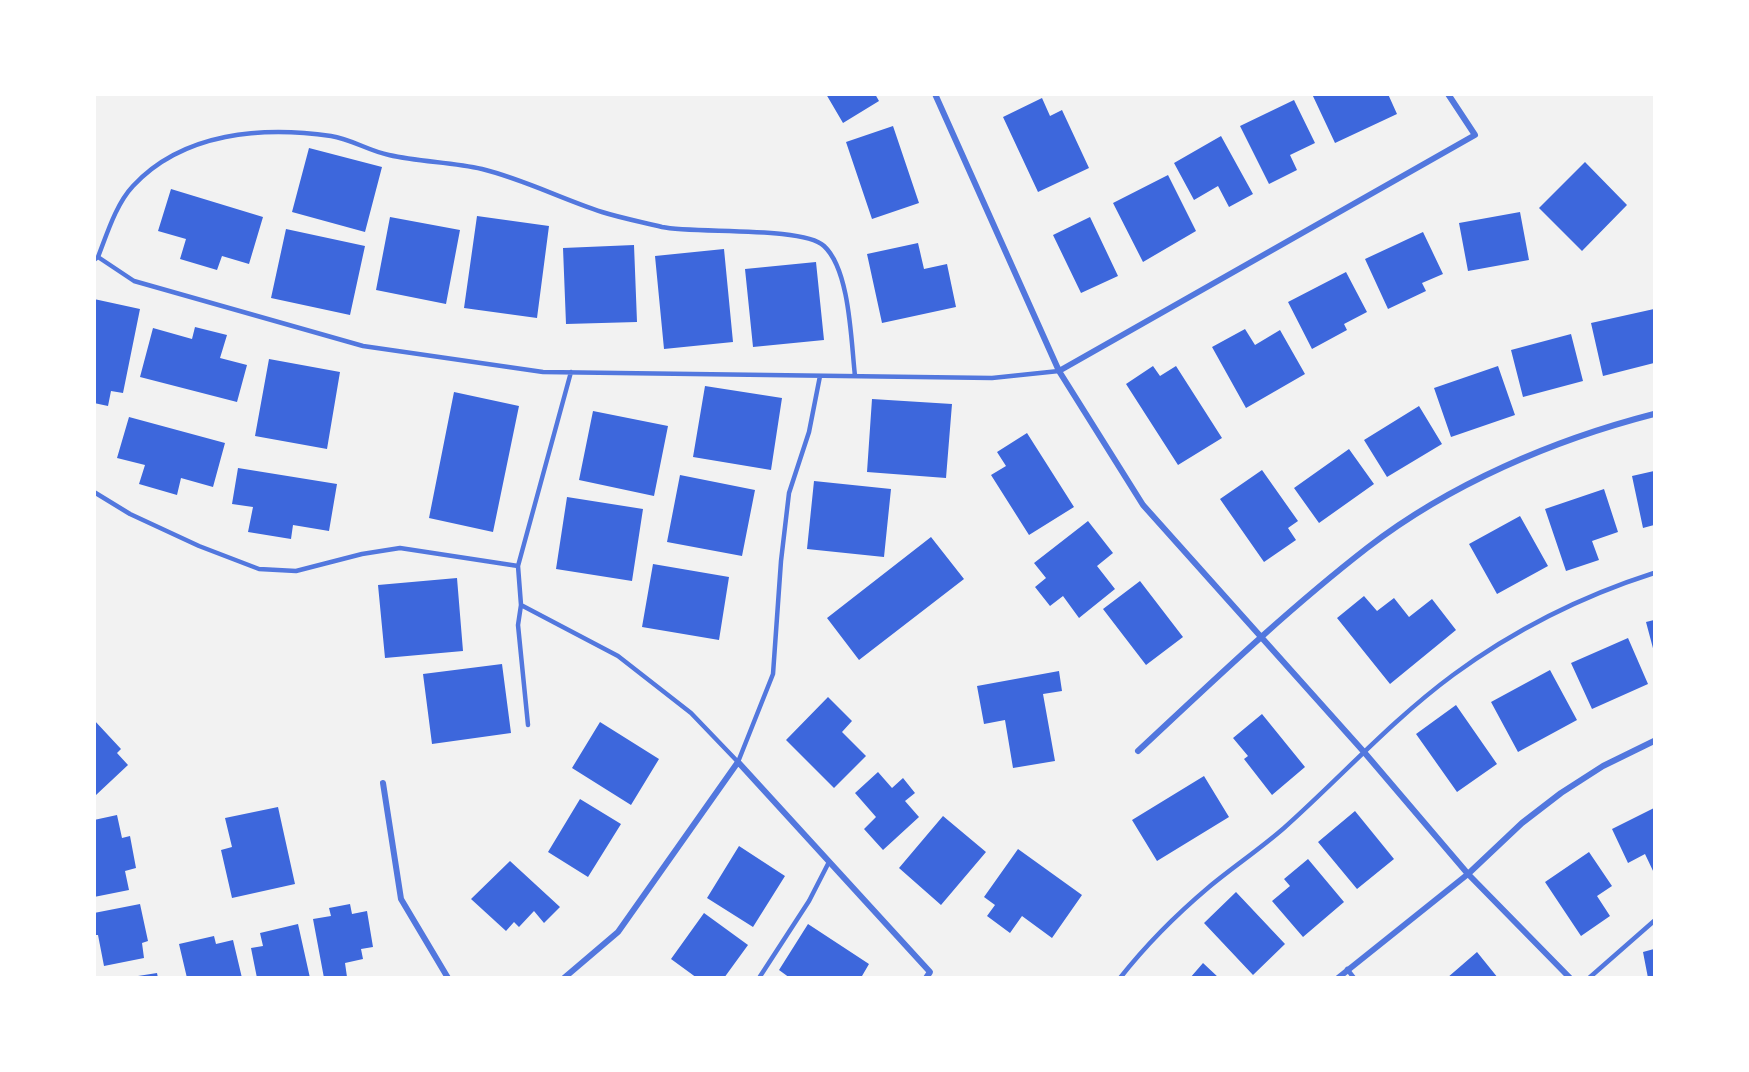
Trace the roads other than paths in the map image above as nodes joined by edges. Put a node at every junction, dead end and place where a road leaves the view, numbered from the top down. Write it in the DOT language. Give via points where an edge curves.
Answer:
graph roads {
  1 [pos="935,94"];
  2 [pos="1448,94"];
  3 [pos="96,259"];
  4 [pos="1059,371"];
  5 [pos="571,372"];
  6 [pos="820,376"];
  7 [pos="855,376"];
  8 [pos="1654,414"];
  9 [pos="94,492"];
  10 [pos="518,566"];
  11 [pos="1654,573"];
  12 [pos="521,605"];
  13 [pos="1261,636"];
  14 [pos="528,725"];
  15 [pos="1654,741"];
  16 [pos="1138,751"];
  17 [pos="1365,752"];
  18 [pos="738,762"];
  19 [pos="383,783"];
  20 [pos="829,862"];
  21 [pos="1468,874"];
  22 [pos="1654,921"];
  23 [pos="1347,969"];
  24 [pos="928,975"];
  25 [pos="448,978"];
  26 [pos="564,978"];
  27 [pos="759,978"];
  28 [pos="1120,978"];
  29 [pos="1338,978"];
  30 [pos="1354,978"];
  31 [pos="1570,978"];
  32 [pos="1589,978"];
  1 -- 4 [label="street"];
  2 -- 4 [label="street" via="1475,135"];
  3 -- 5 [label="lane" via="134,281 363,346 543,372"];
  3 -- 7 [label="lane" via="132,186 170,156 223,137 254,131 334,137 387,155 483,169 604,213 666,228 783,234 823,244 836,261 844,288"];
  4 -- 7 [label="lane" via="992,378"];
  4 -- 13 [label="street" via="1143,505"];
  5 -- 6 [label="lane"];
  5 -- 10 [label="lane"];
  6 -- 7 [label="lane"];
  6 -- 18 [label="lane" via="809,432 789,493 773,674"];
  8 -- 13 [label="street" via="1558,444 1464,487 1368,547"];
  9 -- 10 [label="lane" via="130,514 199,546 259,568 296,571 400,548"];
  10 -- 12 [label="lane"];
  11 -- 17 [label="lane" via="1566,607 1496,646 1452,676"];
  12 -- 14 [label="lane" via="518,625"];
  12 -- 18 [label="lane" via="618,656 692,713"];
  13 -- 16 [label="street"];
  13 -- 17 [label="street"];
  15 -- 21 [label="street" via="1603,766 1561,793"];
  17 -- 21 [label="street"];
  17 -- 28 [label="lane" via="1283,828 1169,923"];
  18 -- 20 [label="street"];
  18 -- 26 [label="street" via="618,932"];
  19 -- 25 [label="street" via="400,900"];
  20 -- 24 [label="street"];
  20 -- 27 [label="lane" via="809,901"];
  21 -- 23 [label="street"];
  21 -- 31 [label="street"];
  22 -- 32 [label="lane"];
  23 -- 29 [label="street"];
  23 -- 30 [label="lane"];
}
